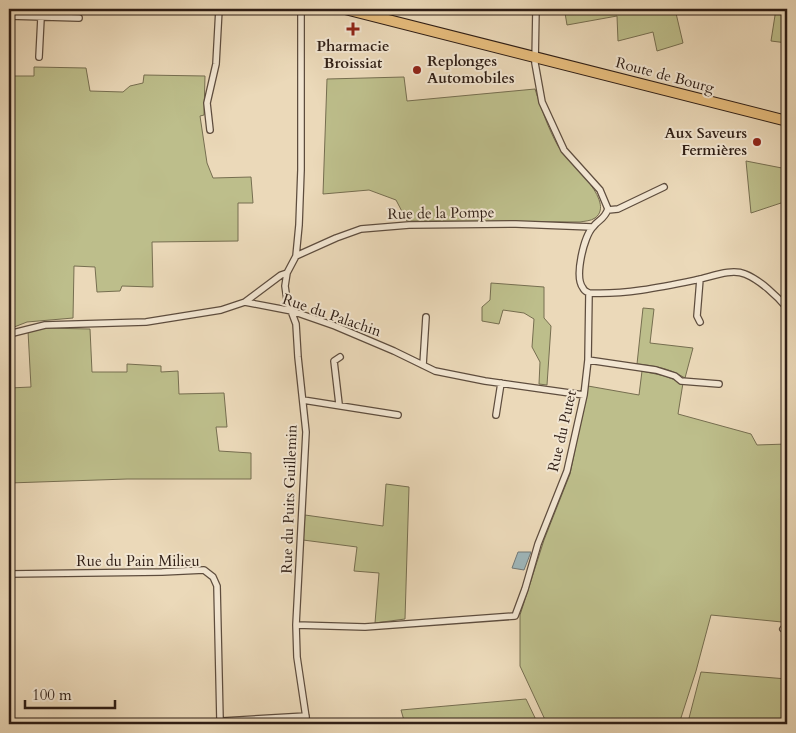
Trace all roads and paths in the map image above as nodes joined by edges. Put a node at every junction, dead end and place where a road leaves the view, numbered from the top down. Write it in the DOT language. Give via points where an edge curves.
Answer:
graph roads {
  1 [pos="219,9"];
  2 [pos="301,9"];
  3 [pos="345,9"];
  4 [pos="536,9"];
  5 [pos="9,16"];
  6 [pos="41,18"];
  7 [pos="78,18"];
  8 [pos="39,57"];
  9 [pos="535,58"];
  10 [pos="787,122"];
  11 [pos="210,130"];
  12 [pos="664,187"];
  13 [pos="608,210"];
  14 [pos="592,227"];
  15 [pos="296,256"];
  16 [pos="287,273"];
  17 [pos="700,279"];
  18 [pos="589,293"];
  19 [pos="784,299"];
  20 [pos="245,302"];
  21 [pos="787,308"];
  22 [pos="292,312"];
  23 [pos="426,317"];
  24 [pos="700,322"];
  25 [pos="9,334"];
  26 [pos="340,357"];
  27 [pos="588,360"];
  28 [pos="423,365"];
  29 [pos="501,383"];
  30 [pos="719,384"];
  31 [pos="584,396"];
  32 [pos="303,400"];
  33 [pos="339,404"];
  34 [pos="398,414"];
  35 [pos="496,415"];
  36 [pos="9,574"];
  37 [pos="296,625"];
  38 [pos="306,716"];
  39 [pos="220,720"];
  40 [pos="10,724"];
  41 [pos="37,724"];
  42 [pos="172,724"];
  43 [pos="307,724"];
  1 -- 11 [label="street" via="216,64 207,103"];
  2 -- 15 [label="street, Rue du Puits Guillemin" via="301,170"];
  3 -- 9 [label="main road, Route de Bourg"];
  4 -- 9 [label="street"];
  5 -- 6 [label="street"];
  6 -- 7 [label="street"];
  6 -- 8 [label="street"];
  9 -- 10 [label="main road, Route de Bourg"];
  9 -- 13 [label="street" via="542,102 555,132 564,150 600,190"];
  12 -- 13 [label="street" via="618,209"];
  13 -- 14 [label="street, Rue du Putet" via="606,217"];
  14 -- 15 [label="street, Rue de la Pompe" via="516,224 389,226 349,232"];
  14 -- 18 [label="street, Rue du Putet" via="580,267 580,280"];
  15 -- 16 [label="street, Rue du Puits Guillemin"];
  16 -- 20 [label="street"];
  16 -- 22 [label="street, Rue du Puits Guillemin" via="285,286"];
  17 -- 18 [label="street" via="619,292"];
  17 -- 19 [label="street" via="744,273"];
  17 -- 24 [label="street" via="697,316"];
  18 -- 27 [label="street, Rue du Putet"];
  19 -- 21 [label="street"];
  20 -- 22 [label="street, Rue du Palachin"];
  20 -- 25 [label="street" via="221,310 146,322 45,325"];
  22 -- 28 [label="street, Rue du Palachin" via="335,326"];
  22 -- 32 [label="street, Rue du Puits Guillemin"];
  23 -- 28 [label="street"];
  26 -- 33 [label="street" via="334,361"];
  27 -- 30 [label="street" via="656,370 681,381"];
  27 -- 31 [label="street, Rue du Putet"];
  28 -- 29 [label="street, Rue du Palachin" via="435,371"];
  29 -- 31 [label="street, Rue du Palachin"];
  29 -- 35 [label="street"];
  31 -- 37 [label="street, Rue du Putet" via="567,471 538,544 515,616 365,627"];
  32 -- 33 [label="street"];
  32 -- 37 [label="street, Rue du Puits Guillemin" via="306,432"];
  33 -- 34 [label="street"];
  36 -- 39 [label="street, Rue du Pain Milieu" via="204,570 213,577 217,586"];
  37 -- 38 [label="street, Rue du Puits Guillemin" via="297,657"];
  38 -- 39 [label="street"];
  38 -- 43 [label="street, Rue du Puits Guillemin"];
  39 -- 42 [label="street"];
  40 -- 41 [label="street"];
}
